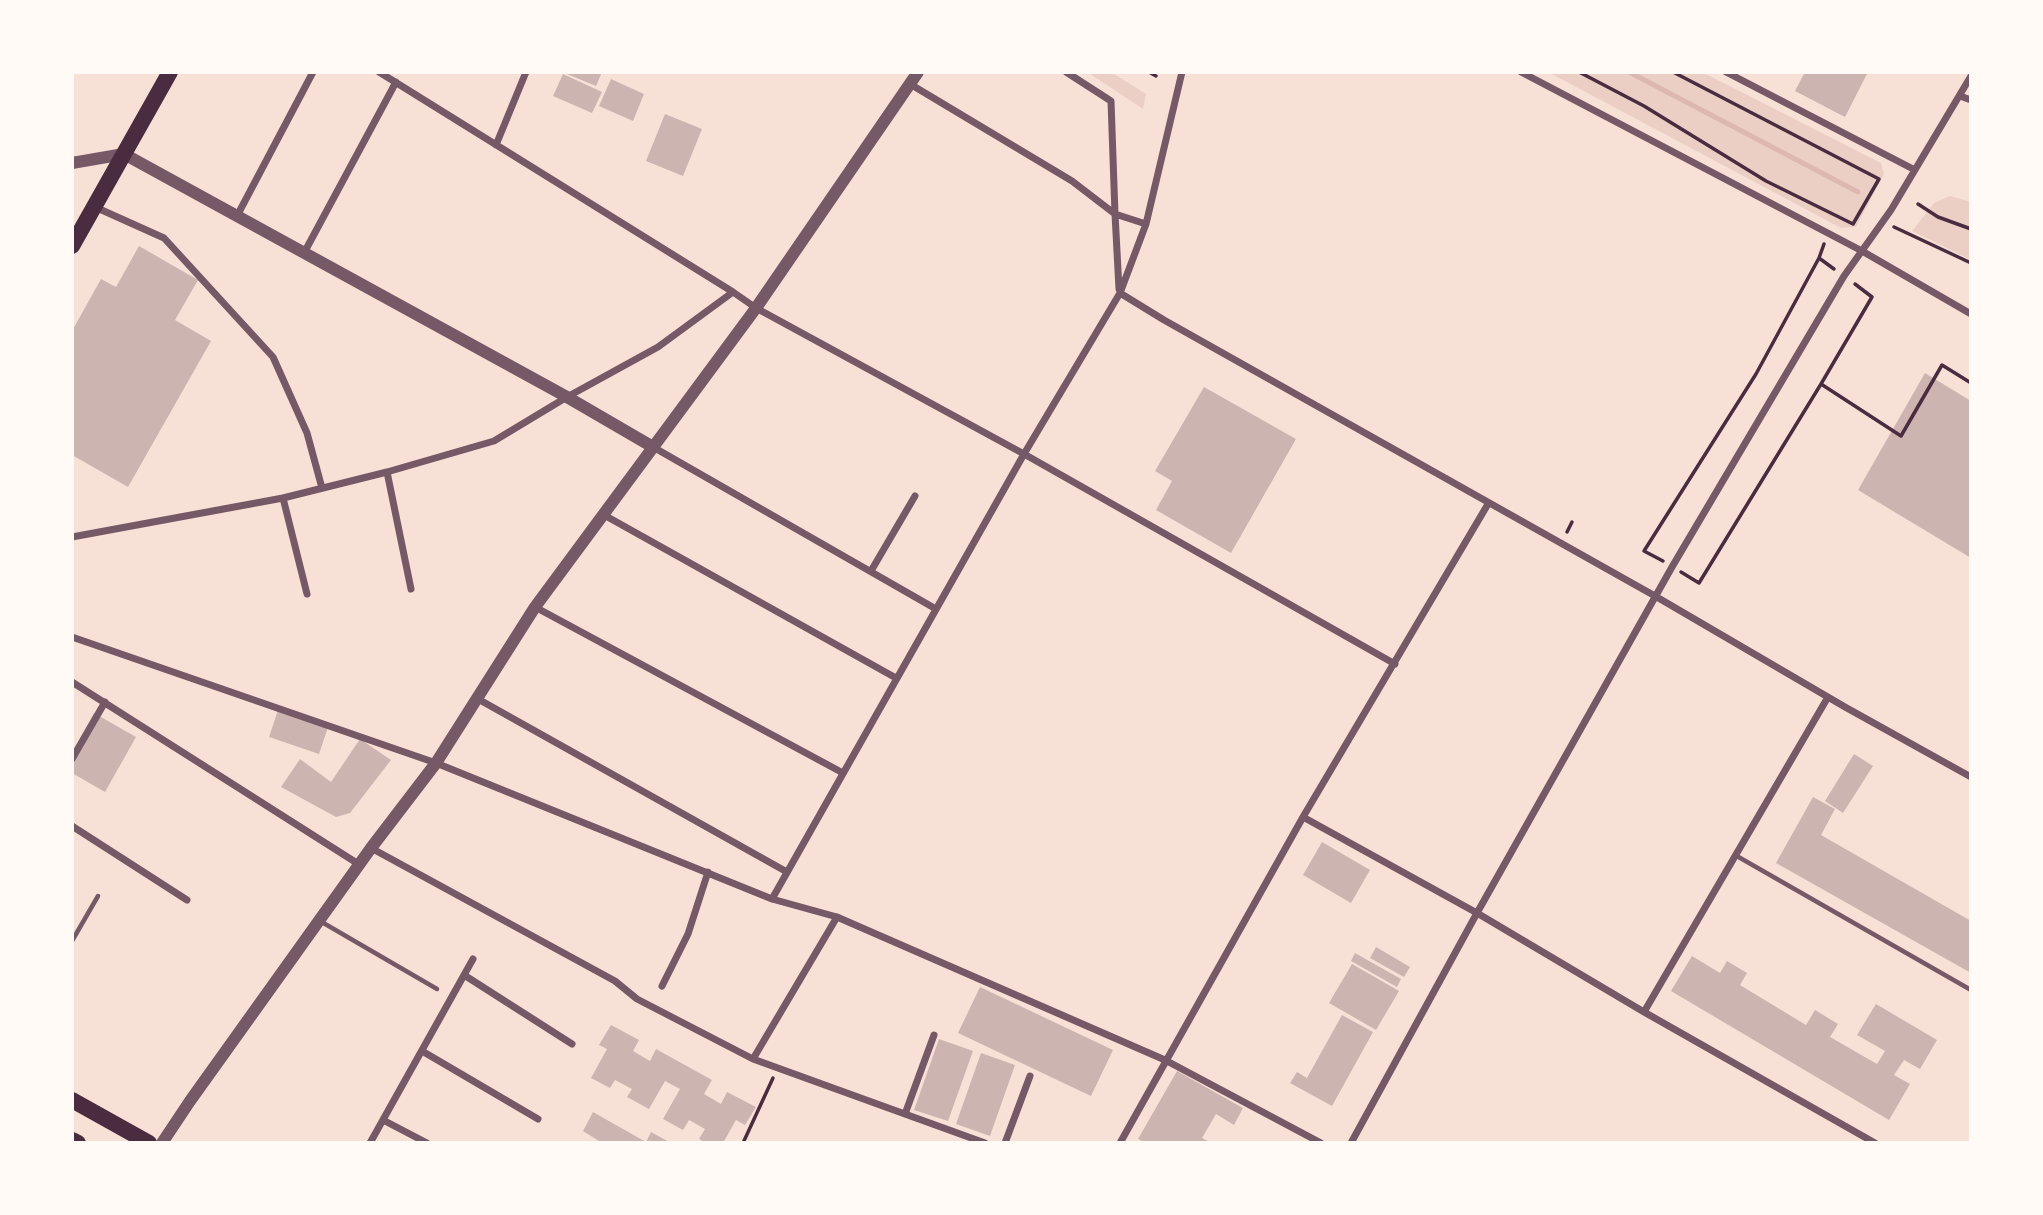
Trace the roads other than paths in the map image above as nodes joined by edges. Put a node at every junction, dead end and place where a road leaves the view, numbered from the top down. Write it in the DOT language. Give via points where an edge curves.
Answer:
graph roads {
  1 [pos="170,72"];
  2 [pos="313,72"];
  3 [pos="379,72"];
  4 [pos="526,72"];
  5 [pos="918,72"];
  6 [pos="1066,72"];
  7 [pos="1182,72"];
  8 [pos="1521,72"];
  9 [pos="1726,72"];
  10 [pos="1736,74"];
  11 [pos="1971,76"];
  12 [pos="396,82"];
  13 [pos="909,84"];
  14 [pos="1960,96"];
  15 [pos="1971,100"];
  16 [pos="496,145"];
  17 [pos="124,154"];
  18 [pos="72,163"];
  19 [pos="1915,170"];
  20 [pos="94,207"];
  21 [pos="1115,214"];
  22 [pos="237,216"];
  23 [pos="1146,224"];
  24 [pos="72,246"];
  25 [pos="1862,251"];
  26 [pos="304,253"];
  27 [pos="733,292"];
  28 [pos="1120,293"];
  29 [pos="756,308"];
  30 [pos="1971,314"];
  31 [pos="567,397"];
  32 [pos="653,447"];
  33 [pos="1024,454"];
  34 [pos="387,472"];
  35 [pos="323,488"];
  36 [pos="915,496"];
  37 [pos="283,498"];
  38 [pos="1488,504"];
  39 [pos="604,514"];
  40 [pos="72,537"];
  41 [pos="871,571"];
  42 [pos="411,589"];
  43 [pos="307,594"];
  44 [pos="1655,596"];
  45 [pos="535,607"];
  46 [pos="936,609"];
  47 [pos="72,637"];
  48 [pos="1395,664"];
  49 [pos="896,678"];
  50 [pos="72,682"];
  51 [pos="1828,697"];
  52 [pos="478,699"];
  53 [pos="105,702"];
  54 [pos="72,759"];
  55 [pos="436,763"];
  56 [pos="843,773"];
  57 [pos="1971,778"];
  58 [pos="1303,817"];
  59 [pos="72,826"];
  60 [pos="371,848"];
  61 [pos="1735,855"];
  62 [pos="360,865"];
  63 [pos="787,872"];
  64 [pos="708,873"];
  65 [pos="98,896"];
  66 [pos="772,899"];
  67 [pos="187,900"];
  68 [pos="1477,913"];
  69 [pos="838,917"];
  70 [pos="320,920"];
  71 [pos="72,941"];
  72 [pos="473,959"];
  73 [pos="464,975"];
  74 [pos="662,986"];
  75 [pos="437,989"];
  76 [pos="1971,990"];
  77 [pos="1644,1012"];
  78 [pos="934,1035"];
  79 [pos="572,1044"];
  80 [pos="422,1051"];
  81 [pos="753,1059"];
  82 [pos="1165,1060"];
  83 [pos="1030,1076"];
  84 [pos="72,1100"];
  85 [pos="905,1114"];
  86 [pos="538,1119"];
  87 [pos="383,1120"];
  88 [pos="72,1140"];
  89 [pos="78,1143"];
  90 [pos="149,1143"];
  91 [pos="162,1143"];
  92 [pos="370,1143"];
  93 [pos="427,1143"];
  94 [pos="985,1143"];
  95 [pos="1005,1143"];
  96 [pos="1119,1143"];
  97 [pos="1321,1143"];
  98 [pos="1351,1143"];
  99 [pos="1875,1143"];
  1 -- 17 [label="main road"];
  2 -- 22 [label="street"];
  3 -- 12 [label="street"];
  4 -- 16 [label="street"];
  5 -- 13 [label="street"];
  6 -- 21 [label="street" via="1111,101"];
  7 -- 23 [label="street"];
  8 -- 25 [label="street"];
  9 -- 10 [label="street"];
  10 -- 19 [label="street"];
  11 -- 14 [label="street"];
  12 -- 16 [label="street"];
  12 -- 26 [label="street"];
  13 -- 21 [label="street" via="1072,181"];
  13 -- 29 [label="street"];
  14 -- 15 [label="street"];
  14 -- 19 [label="street"];
  16 -- 27 [label="street"];
  17 -- 18 [label="street"];
  17 -- 20 [label="main road"];
  17 -- 22 [label="street"];
  19 -- 25 [label="street"];
  20 -- 24 [label="main road"];
  20 -- 35 [label="street" via="164,238 273,357 307,433"];
  21 -- 23 [label="street"];
  21 -- 28 [label="street"];
  22 -- 26 [label="street"];
  23 -- 28 [label="street"];
  25 -- 30 [label="street"];
  25 -- 44 [label="street"];
  26 -- 31 [label="street"];
  27 -- 29 [label="street"];
  27 -- 31 [label="street" via="658,347"];
  28 -- 33 [label="street"];
  28 -- 38 [label="street"];
  29 -- 32 [label="street"];
  29 -- 33 [label="street"];
  31 -- 32 [label="street"];
  31 -- 34 [label="street" via="494,441"];
  32 -- 39 [label="street"];
  32 -- 41 [label="street"];
  33 -- 46 [label="street"];
  33 -- 48 [label="street"];
  34 -- 35 [label="street"];
  34 -- 42 [label="street"];
  35 -- 37 [label="street"];
  36 -- 41 [label="street"];
  37 -- 40 [label="street"];
  37 -- 43 [label="street"];
  38 -- 44 [label="street"];
  38 -- 48 [label="street"];
  39 -- 45 [label="street"];
  39 -- 49 [label="street"];
  41 -- 46 [label="street"];
  44 -- 51 [label="street"];
  44 -- 68 [label="street"];
  45 -- 52 [label="street"];
  45 -- 56 [label="street"];
  46 -- 49 [label="street"];
  47 -- 55 [label="street"];
  48 -- 58 [label="street"];
  49 -- 56 [label="street"];
  50 -- 53 [label="street"];
  51 -- 57 [label="street"];
  51 -- 61 [label="street"];
  52 -- 55 [label="street"];
  52 -- 63 [label="street"];
  53 -- 54 [label="street"];
  53 -- 62 [label="street"];
  55 -- 60 [label="street"];
  55 -- 64 [label="street"];
  56 -- 63 [label="street"];
  58 -- 68 [label="street"];
  58 -- 82 [label="street"];
  59 -- 67 [label="street"];
  60 -- 62 [label="street"];
  60 -- 81 [label="street" via="615,981 637,999"];
  61 -- 76 [label="lane"];
  61 -- 77 [label="street"];
  62 -- 70 [label="street"];
  63 -- 66 [label="street"];
  64 -- 66 [label="street"];
  64 -- 74 [label="street" via="688,934"];
  65 -- 71 [label="lane"];
  66 -- 69 [label="street"];
  68 -- 77 [label="street"];
  68 -- 98 [label="street"];
  69 -- 81 [label="street"];
  69 -- 82 [label="street"];
  70 -- 75 [label="lane"];
  70 -- 91 [label="street"];
  72 -- 73 [label="street"];
  73 -- 79 [label="street"];
  73 -- 80 [label="street"];
  77 -- 99 [label="street"];
  78 -- 85 [label="street"];
  80 -- 86 [label="street"];
  80 -- 87 [label="street"];
  81 -- 85 [label="street"];
  82 -- 96 [label="street"];
  82 -- 97 [label="street"];
  83 -- 95 [label="street"];
  84 -- 90 [label="main road"];
  85 -- 94 [label="street"];
  87 -- 92 [label="street"];
  87 -- 93 [label="street"];
  88 -- 89 [label="main road"];
}
